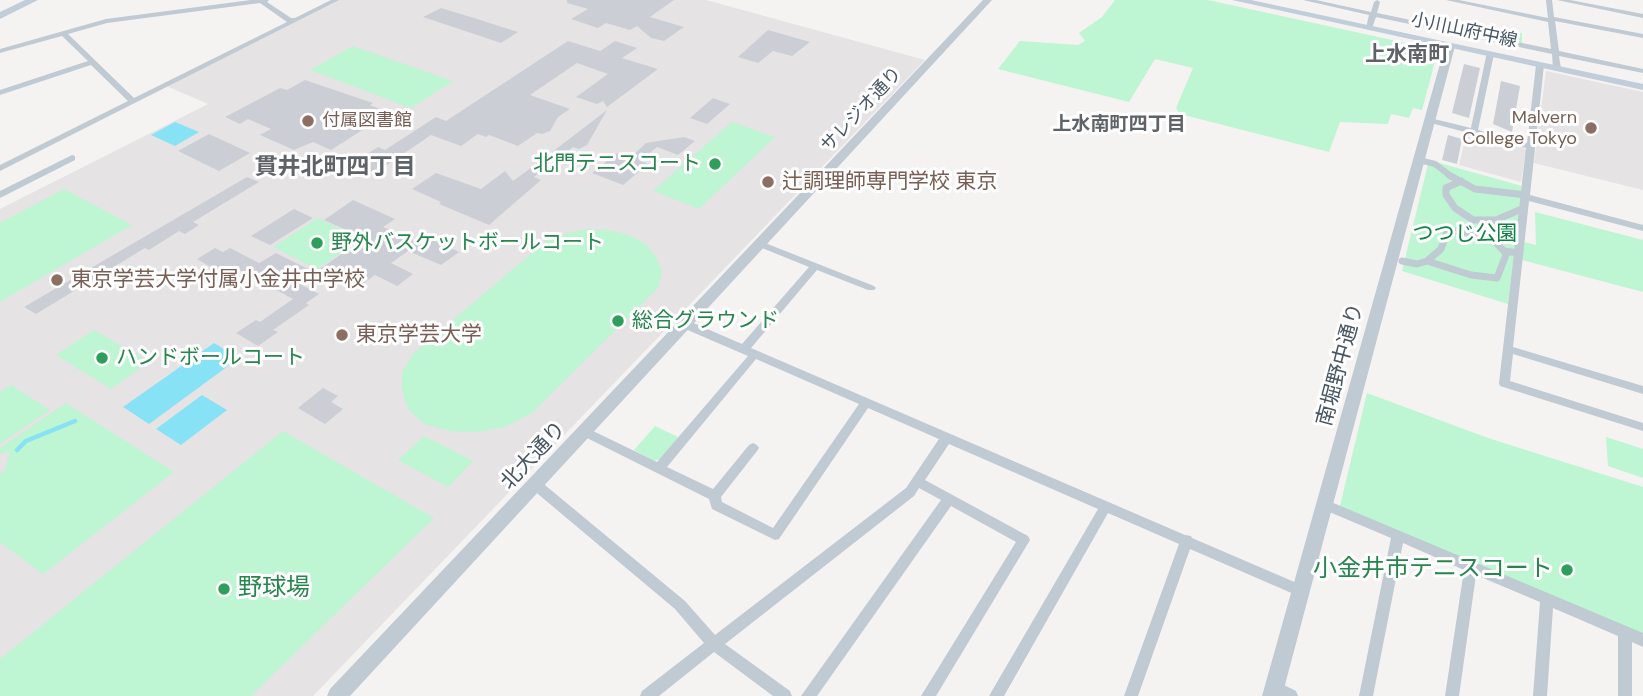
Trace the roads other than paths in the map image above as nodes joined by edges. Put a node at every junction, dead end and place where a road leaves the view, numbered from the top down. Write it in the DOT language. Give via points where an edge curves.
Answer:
graph roads {
  1 [pos="33,0"];
  2 [pos="260,0"];
  3 [pos="268,0"];
  4 [pos="336,0"];
  5 [pos="988,0"];
  6 [pos="1237,0"];
  7 [pos="1306,0"];
  8 [pos="1450,0"];
  9 [pos="1502,0"];
  10 [pos="1549,0"];
  11 [pos="1560,0"];
  12 [pos="1377,2"];
  13 [pos="1500,10"];
  14 [pos="1373,14"];
  15 [pos="0,16"];
  16 [pos="1643,16"];
  17 [pos="1551,19"];
  18 [pos="295,20"];
  19 [pos="1369,28"];
  20 [pos="63,33"];
  21 [pos="1643,36"];
  22 [pos="1450,46"];
  23 [pos="0,51"];
  24 [pos="1556,52"];
  25 [pos="1490,54"];
  26 [pos="93,62"];
  27 [pos="1540,65"];
  28 [pos="1558,69"];
  29 [pos="1643,71"];
  30 [pos="1643,87"];
  31 [pos="0,93"];
  32 [pos="132,101"];
  33 [pos="1430,120"];
  34 [pos="1474,132"];
  35 [pos="1531,147"];
  36 [pos="72,158"];
  37 [pos="1419,160"];
  38 [pos="0,168"];
  39 [pos="1461,181"];
  40 [pos="0,195"];
  41 [pos="1525,196"];
  42 [pos="1524,208"];
  43 [pos="1479,222"];
  44 [pos="1643,228"];
  45 [pos="1480,234"];
  46 [pos="760,244"];
  47 [pos="1504,251"];
  48 [pos="1519,253"];
  49 [pos="1402,261"];
  50 [pos="1427,261"];
  51 [pos="816,267"];
  52 [pos="871,288"];
  53 [pos="687,325"];
  54 [pos="1508,349"];
  55 [pos="750,352"];
  56 [pos="1643,390"];
  57 [pos="866,403"];
  58 [pos="1643,427"];
  59 [pos="585,432"];
  60 [pos="946,439"];
  61 [pos="753,448"];
  62 [pos="659,468"];
  63 [pos="917,481"];
  64 [pos="536,485"];
  65 [pos="715,496"];
  66 [pos="949,499"];
  67 [pos="1325,504"];
  68 [pos="1106,506"];
  69 [pos="1398,536"];
  70 [pos="1187,540"];
  71 [pos="1471,566"];
  72 [pos="1301,591"];
  73 [pos="1547,599"];
  74 [pos="1625,632"];
  75 [pos="1643,640"];
  76 [pos="714,644"];
  77 [pos="1273,692"];
  78 [pos="999,695"];
  79 [pos="337,696"];
  80 [pos="647,696"];
  81 [pos="785,696"];
  82 [pos="808,696"];
  83 [pos="928,696"];
  84 [pos="1131,696"];
  85 [pos="1291,696"];
  86 [pos="1366,696"];
  87 [pos="1452,696"];
  88 [pos="1540,696"];
  89 [pos="1625,696"];
  1 -- 15 [label="main road"];
  2 -- 3 [label="street"];
  2 -- 18 [label="street"];
  2 -- 20 [label="street" via="106,21"];
  3 -- 18 [label="street"];
  4 -- 18 [label="street"];
  5 -- 46 [label="street, サレジオ通り"];
  6 -- 19 [label="main road, 小川山府中線"];
  7 -- 14 [label="street"];
  8 -- 13 [label="street"];
  9 -- 13 [label="street"];
  10 -- 17 [label="street"];
  11 -- 16 [label="street"];
  12 -- 14 [label="street"];
  13 -- 17 [label="street"];
  14 -- 19 [label="street"];
  14 -- 24 [label="street"];
  17 -- 21 [label="street"];
  17 -- 24 [label="street"];
  18 -- 32 [label="street"];
  19 -- 22 [label="main road, 小川山府中線"];
  20 -- 23 [label="street"];
  20 -- 26 [label="street"];
  22 -- 25 [label="main road, 小川山府中線"];
  22 -- 33 [label="street, 南堀野中通り"];
  24 -- 28 [label="street"];
  24 -- 29 [label="street"];
  25 -- 27 [label="main road, 小川山府中線"];
  25 -- 34 [label="street"];
  26 -- 31 [label="street"];
  26 -- 32 [label="street"];
  27 -- 28 [label="main road, 小川山府中線"];
  27 -- 35 [label="street"];
  28 -- 30 [label="main road, 小川山府中線"];
  32 -- 38 [label="street"];
  33 -- 34 [label="street"];
  33 -- 37 [label="street, 南堀野中通り"];
  34 -- 35 [label="street"];
  35 -- 41 [label="street"];
  36 -- 40 [label="street"];
  37 -- 39 [label="street" via="1435,164"];
  37 -- 67 [label="street, 南堀野中通り"];
  39 -- 41 [label="street" via="1475,189"];
  39 -- 43 [label="street" via="1447,188 1448,200"];
  41 -- 42 [label="street"];
  41 -- 44 [label="street"];
  42 -- 43 [label="street"];
  42 -- 48 [label="street"];
  43 -- 45 [label="street"];
  45 -- 47 [label="street"];
  45 -- 50 [label="street" via="1447,232 1441,249"];
  46 -- 51 [label="street"];
  46 -- 53 [label="street, 北大通り"];
  47 -- 48 [label="street"];
  47 -- 50 [label="street" via="1496,278"];
  48 -- 54 [label="street"];
  49 -- 50 [label="street"];
  51 -- 52 [label="street"];
  51 -- 55 [label="street"];
  53 -- 55 [label="street"];
  53 -- 59 [label="street, 北大通り"];
  54 -- 56 [label="street"];
  54 -- 58 [label="street" via="1504,383"];
  55 -- 57 [label="street"];
  55 -- 62 [label="street"];
  57 -- 60 [label="street"];
  57 -- 65 [label="street" via="775,535 716,505"];
  59 -- 62 [label="street"];
  59 -- 64 [label="street, 北大通り"];
  60 -- 63 [label="street"];
  60 -- 68 [label="street"];
  61 -- 65 [label="street"];
  62 -- 65 [label="street"];
  63 -- 66 [label="street"];
  63 -- 76 [label="street" via="910,492"];
  64 -- 76 [label="street" via="680,605"];
  64 -- 79 [label="street, 北大通り"];
  66 -- 82 [label="street"];
  66 -- 83 [label="street" via="1024,540"];
  67 -- 69 [label="street"];
  67 -- 72 [label="street, 南堀野中通り"];
  68 -- 70 [label="street"];
  68 -- 78 [label="street"];
  69 -- 71 [label="street"];
  69 -- 86 [label="street"];
  70 -- 72 [label="street"];
  70 -- 84 [label="street"];
  71 -- 73 [label="street"];
  71 -- 87 [label="street"];
  72 -- 77 [label="street, 南堀野中通り"];
  73 -- 74 [label="street"];
  73 -- 88 [label="street"];
  74 -- 75 [label="street"];
  74 -- 89 [label="street"];
  76 -- 80 [label="street"];
  76 -- 81 [label="street"];
  77 -- 85 [label="street"];
}
